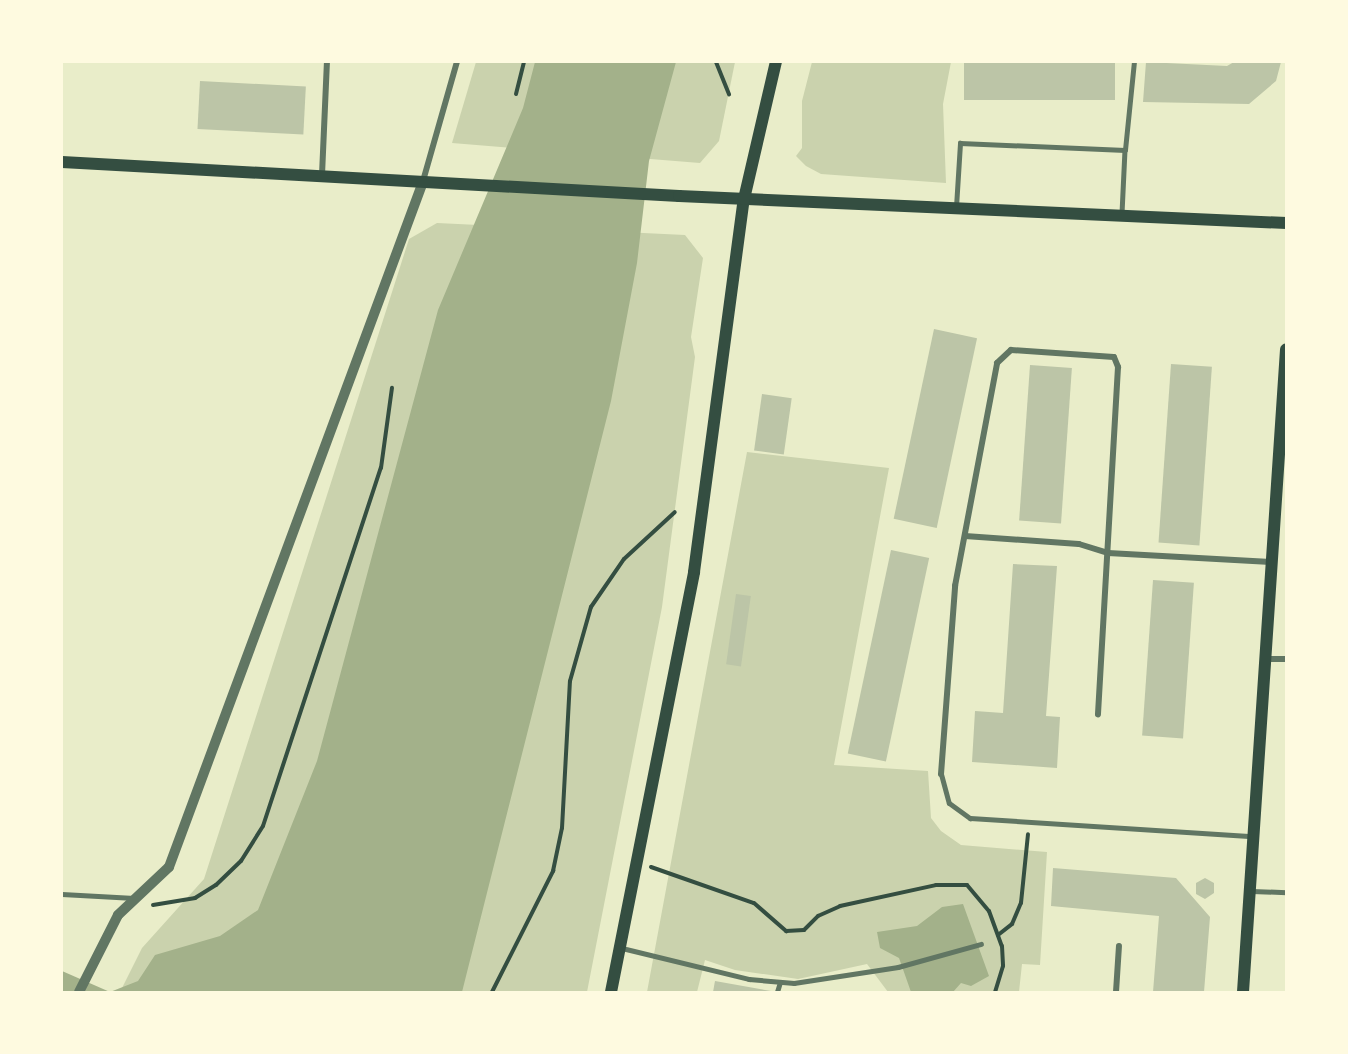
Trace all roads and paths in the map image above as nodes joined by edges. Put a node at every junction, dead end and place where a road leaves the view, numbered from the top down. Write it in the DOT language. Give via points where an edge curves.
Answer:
graph roads {
  1 [pos="327,62"];
  2 [pos="458,62"];
  3 [pos="524,62"];
  4 [pos="716,62"];
  5 [pos="776,62"];
  6 [pos="1134,62"];
  7 [pos="516,94"];
  8 [pos="729,94"];
  9 [pos="1125,150"];
  10 [pos="62,162"];
  11 [pos="322,175"];
  12 [pos="423,182"];
  13 [pos="744,199"];
  14 [pos="956,208"];
  15 [pos="1122,216"];
  16 [pos="1287,223"];
  17 [pos="1287,349"];
  18 [pos="392,388"];
  19 [pos="675,512"];
  20 [pos="965,536"];
  21 [pos="1108,553"];
  22 [pos="1271,562"];
  23 [pos="1264,659"];
  24 [pos="1287,659"];
  25 [pos="1098,714"];
  26 [pos="941,774"];
  27 [pos="1029,822"];
  28 [pos="1252,837"];
  29 [pos="636,861"];
  30 [pos="1249,891"];
  31 [pos="1287,892"];
  32 [pos="62,894"];
  33 [pos="134,898"];
  34 [pos="152,905"];
  35 [pos="999,934"];
  36 [pos="981,944"];
  37 [pos="1119,946"];
  38 [pos="620,947"];
  39 [pos="780,982"];
  40 [pos="79,993"];
  41 [pos="492,993"];
  42 [pos="611,993"];
  43 [pos="777,993"];
  44 [pos="995,993"];
  45 [pos="1116,993"];
  46 [pos="1243,993"];
  1 -- 11 [label="street"];
  2 -- 12 [label="street"];
  3 -- 7 [label="path"];
  4 -- 8 [label="path"];
  5 -- 13 [label="main road"];
  6 -- 9 [label="lane"];
  9 -- 14 [label="lane" via="960,143"];
  9 -- 15 [label="lane"];
  10 -- 11 [label="main road"];
  11 -- 12 [label="main road"];
  12 -- 13 [label="main road"];
  12 -- 33 [label="street" via="169,867 154,885"];
  13 -- 14 [label="main road"];
  13 -- 29 [label="main road" via="694,572"];
  14 -- 15 [label="main road"];
  15 -- 16 [label="main road"];
  17 -- 22 [label="main road"];
  18 -- 34 [label="path" via="381,468 263,826 241,861 216,885 195,898"];
  19 -- 41 [label="path" via="624,559 588,615 570,681 562,828 553,872"];
  20 -- 21 [label="street" via="1078,544"];
  20 -- 21 [label="street" via="997,363 1011,350 1114,357 1118,367"];
  20 -- 26 [label="street" via="955,586"];
  21 -- 22 [label="street"];
  21 -- 25 [label="street"];
  22 -- 23 [label="main road"];
  23 -- 24 [label="street"];
  23 -- 28 [label="main road"];
  26 -- 27 [label="street" via="949,803 970,818"];
  27 -- 28 [label="street"];
  27 -- 35 [label="path" via="1021,903 1012,924"];
  28 -- 30 [label="main road"];
  29 -- 35 [label="path" via="754,903 786,931 804,930 818,916 840,906 957,883 978,894"];
  29 -- 38 [label="main road"];
  30 -- 31 [label="lane"];
  30 -- 46 [label="main road"];
  32 -- 33 [label="lane"];
  33 -- 40 [label="street" via="118,915"];
  35 -- 36 [label="path"];
  35 -- 44 [label="path" via="1003,966"];
  36 -- 39 [label="lane" via="898,967 819,981"];
  37 -- 45 [label="street"];
  38 -- 39 [label="lane"];
  38 -- 42 [label="main road"];
  39 -- 43 [label="lane"];
}
